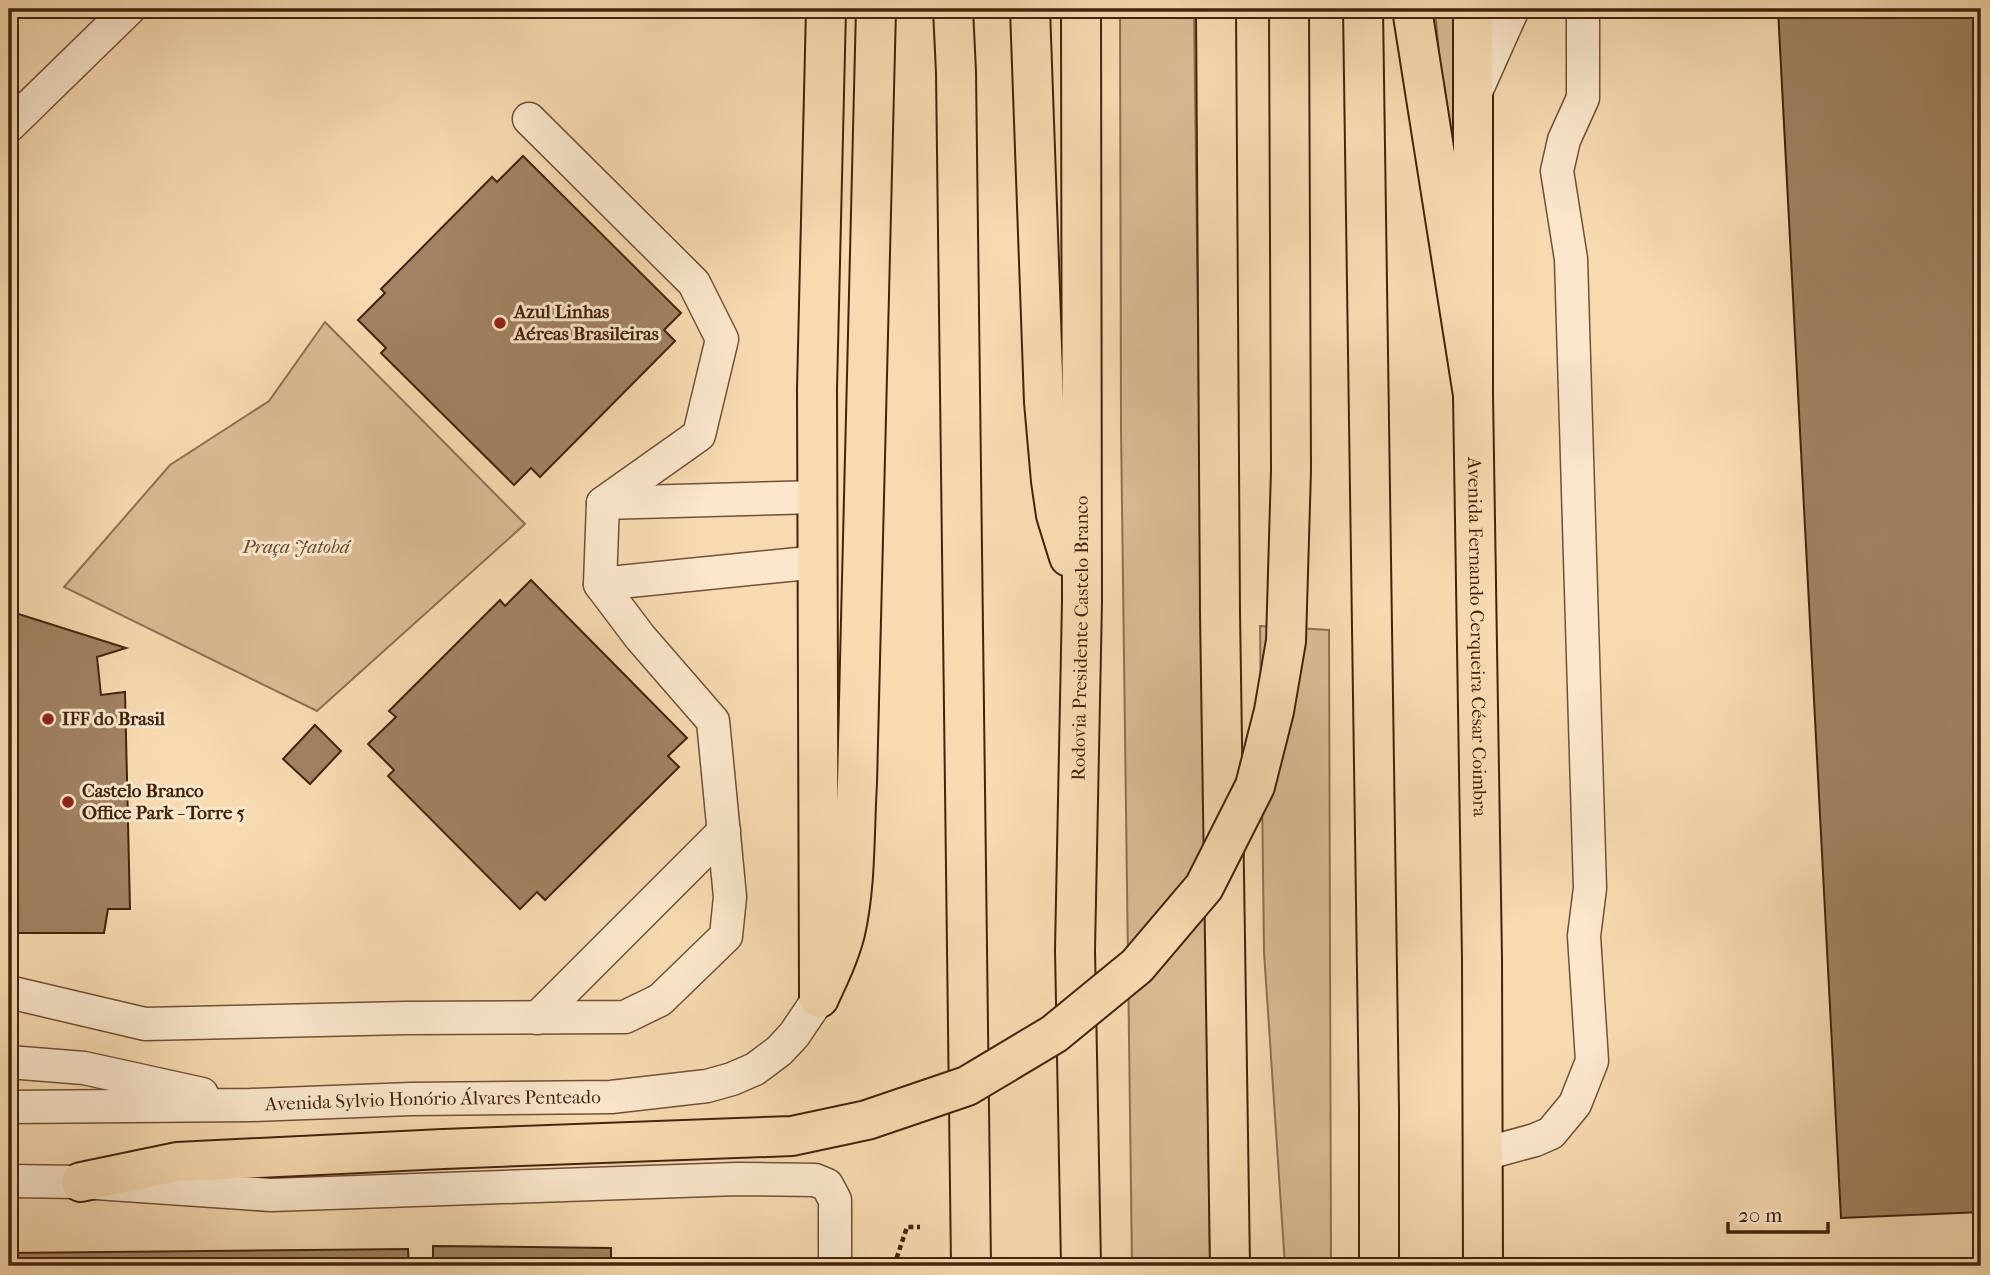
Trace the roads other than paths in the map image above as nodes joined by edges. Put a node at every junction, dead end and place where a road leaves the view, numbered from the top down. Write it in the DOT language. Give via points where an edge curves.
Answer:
graph roads {
  1 [pos="129,9"];
  2 [pos="826,9"];
  3 [pos="876,9"];
  4 [pos="953,9"];
  5 [pos="1030,9"];
  6 [pos="1081,9"];
  7 [pos="1216,9"];
  8 [pos="1289,9"];
  9 [pos="1363,9"];
  10 [pos="1412,9"];
  11 [pos="1473,9"];
  12 [pos="1513,9"];
  13 [pos="1583,9"];
  14 [pos="1474,95"];
  15 [pos="528,119"];
  16 [pos="9,126"];
  17 [pos="1473,395"];
  18 [pos="817,497"];
  19 [pos="603,503"];
  20 [pos="818,562"];
  21 [pos="600,584"];
  22 [pos="1082,601"];
  23 [pos="724,831"];
  24 [pos="9,992"];
  25 [pos="819,998"];
  26 [pos="537,1018"];
  27 [pos="9,1062"];
  28 [pos="251,1105"];
  29 [pos="9,1107"];
  30 [pos="1484,1154"];
  31 [pos="1379,1159"];
  32 [pos="9,1181"];
  33 [pos="81,1182"];
  34 [pos="835,1266"];
  35 [pos="971,1266"];
  36 [pos="1080,1266"];
  37 [pos="1230,1266"];
  38 [pos="1368,1266"];
  39 [pos="1379,1266"];
  40 [pos="1483,1266"];
  1 -- 16 [label="street"];
  2 -- 18 [label="main road"];
  3 -- 25 [label="main road" via="851,899 835,966"];
  4 -- 35 [label="main road"];
  5 -- 22 [label="main road" via="1044,402 1056,515"];
  6 -- 22 [label="main road, Rodovia Presidente Castelo Branco"];
  7 -- 37 [label="main road"];
  8 -- 33 [label="main road, bridge" via="1291,470 1286,640 1255,786 1204,887 1137,966 1054,1034 967,1086 867,1120 792,1136 177,1162"];
  9 -- 31 [label="main road"];
  10 -- 17 [label="main road"];
  11 -- 14 [label="main road, Avenida Fernando Cerqueira César Coimbra"];
  12 -- 14 [label="street"];
  13 -- 30 [label="street" via="1583,98 1564,139 1557,171 1571,259 1590,888 1584,936 1592,1062 1575,1104 1551,1133"];
  14 -- 17 [label="main road, Avenida Fernando Cerqueira César Coimbra"];
  15 -- 19 [label="street" via="694,283 722,339 699,435"];
  17 -- 30 [label="main road, Avenida Fernando Cerqueira César Coimbra"];
  18 -- 19 [label="street"];
  18 -- 20 [label="main road"];
  19 -- 21 [label="street"];
  20 -- 21 [label="street"];
  20 -- 25 [label="main road"];
  21 -- 23 [label="street" via="639,637 713,721"];
  22 -- 36 [label="main road, Rodovia Presidente Castelo Branco" via="1075,950"];
  23 -- 26 [label="street"];
  23 -- 26 [label="street" via="730,897 726,936 660,1000 625,1017"];
  24 -- 26 [label="street" via="145,1024"];
  25 -- 28 [label="street, Avenida Sylvio Honório Álvares Penteado" via="779,1051 755,1069 707,1086 611,1097"];
  27 -- 28 [label="street" via="84,1068"];
  28 -- 29 [label="street, Avenida Sylvio Honório Álvares Penteado"];
  30 -- 40 [label="main road, Avenida Fernando Cerqueira César Coimbra"];
  31 -- 38 [label="main road"];
  31 -- 39 [label="main road"];
  32 -- 33 [label="street"];
  33 -- 34 [label="street" via="271,1195 815,1180 827,1185 835,1200"];
}
